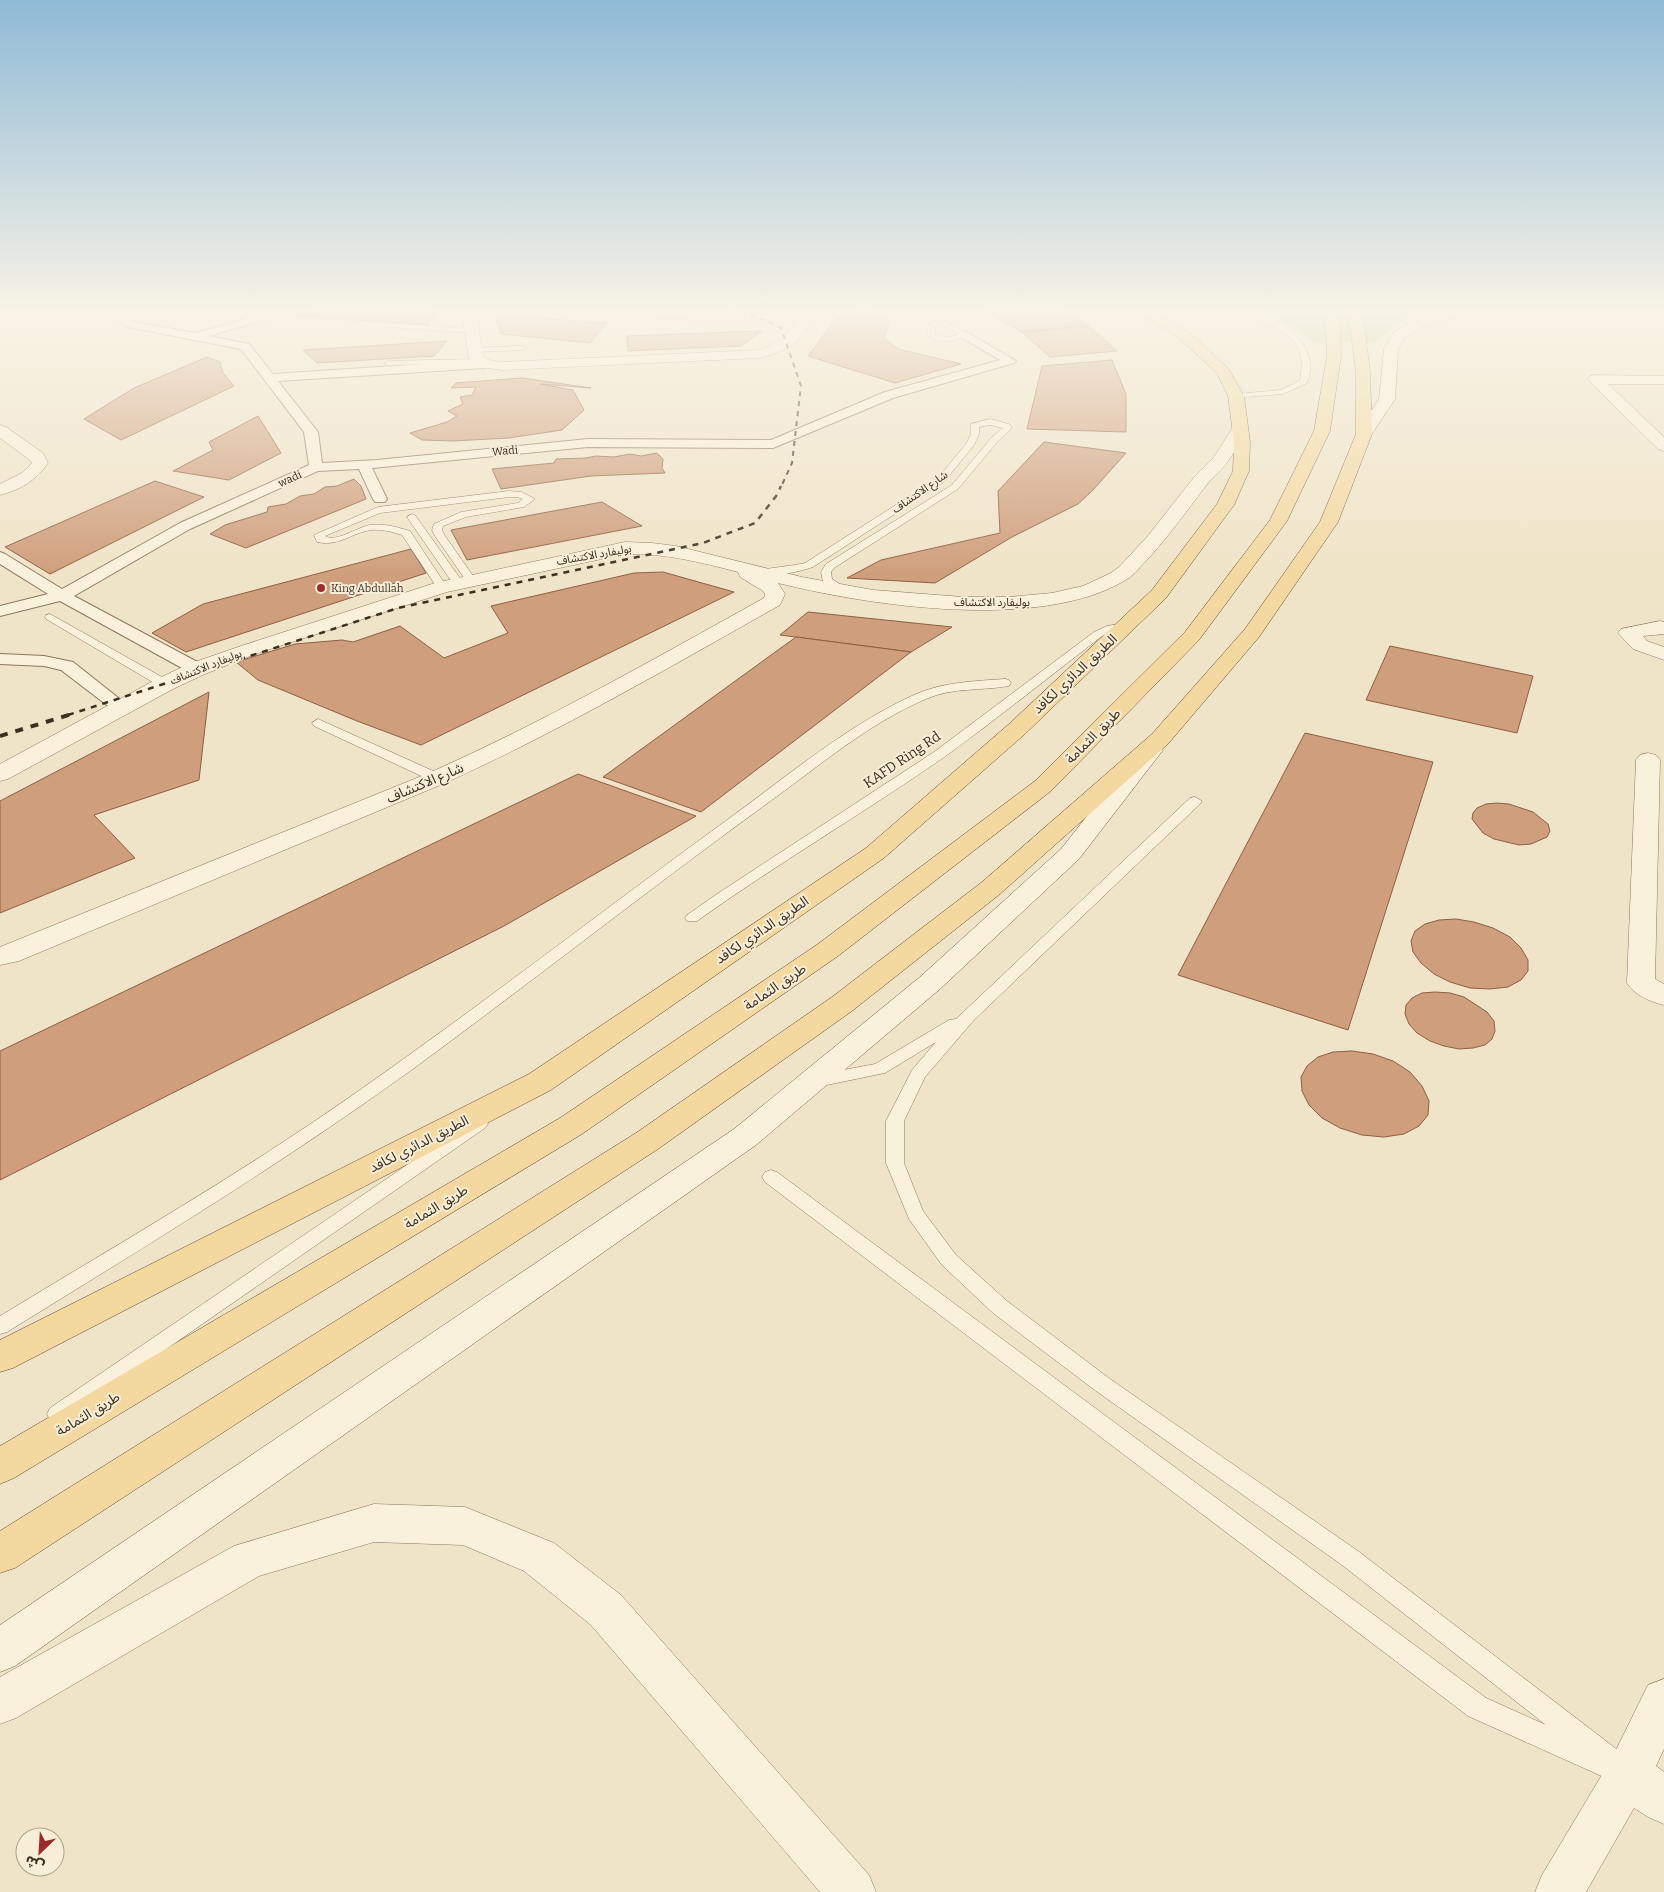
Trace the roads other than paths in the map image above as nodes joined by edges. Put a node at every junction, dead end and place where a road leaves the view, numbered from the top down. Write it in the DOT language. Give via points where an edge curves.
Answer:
graph roads {
  1 [pos="284,398"];
  2 [pos="884,398"];
  3 [pos="1236,398"];
  4 [pos="1327,398"];
  5 [pos="1363,398"];
  6 [pos="1387,398"];
  7 [pos="1615,398"];
  8 [pos="1240,429"];
  9 [pos="0,430"];
  10 [pos="1364,434"];
  11 [pos="1664,446"];
  12 [pos="363,464"];
  13 [pos="316,467"];
  14 [pos="0,490"];
  15 [pos="380,499"];
  16 [pos="465,499"];
  17 [pos="464,514"];
  18 [pos="412,517"];
  19 [pos="357,519"];
  20 [pos="365,528"];
  21 [pos="0,557"];
  22 [pos="727,564"];
  23 [pos="762,572"];
  24 [pos="457,584"];
  25 [pos="845,592"];
  26 [pos="62,596"];
  27 [pos="0,611"];
  28 [pos="50,617"];
  29 [pos="1126,626"];
  30 [pos="1663,626"];
  31 [pos="1664,654"];
  32 [pos="0,659"];
  33 [pos="196,669"];
  34 [pos="1005,683"];
  35 [pos="165,684"];
  36 [pos="122,708"];
  37 [pos="318,723"];
  38 [pos="1160,739"];
  39 [pos="1648,760"];
  40 [pos="0,774"];
  41 [pos="437,778"];
  42 [pos="1194,801"];
  43 [pos="692,918"];
  44 [pos="0,956"];
  45 [pos="1664,996"];
  46 [pos="968,1016"];
  47 [pos="540,1082"];
  48 [pos="811,1082"];
  49 [pos="770,1177"];
  50 [pos="0,1326"];
  51 [pos="0,1357"];
  52 [pos="0,1454"];
  53 [pos="0,1466"];
  54 [pos="0,1554"];
  55 [pos="0,1651"];
  56 [pos="0,1702"];
  57 [pos="1664,1702"];
  58 [pos="1628,1774"];
  59 [pos="1664,1801"];
  60 [pos="852,1892"];
  61 [pos="1559,1892"];
  1 -- 13 [label="street, wadi" via="311,432"];
  2 -- 12 [label="street, Wadi" via="774,444 588,444"];
  3 -- 8 [label="main road, الطريق الدائري لكافد"];
  4 -- 53 [label="main road, طريق الثمامة" via="1322,430 1278,521 1192,636 1043,786 828,950 572,1126"];
  5 -- 10 [label="main road"];
  6 -- 10 [label="street"];
  7 -- 11 [label="street"];
  8 -- 25 [label="street, بوليفارد الاكتشاف" via="1219,462 1201,480 1161,534 1118,577 1103,585 1048,600 1015,604 932,601"];
  8 -- 29 [label="main road, الطريق الدائري لكافد" via="1240,470 1225,505 1159,594"];
  9 -- 14 [label="street" via="37,456 40,463 27,477"];
  10 -- 38 [label="main road" via="1329,522 1252,633"];
  12 -- 13 [label="street, Wadi"];
  12 -- 15 [label="street"];
  13 -- 26 [label="street, wadi" via="185,526"];
  16 -- 17 [label="lane" via="476,504"];
  16 -- 17 [label="lane" via="519,494 530,499 521,505"];
  16 -- 19 [label="lane" via="378,510"];
  17 -- 24 [label="lane" via="440,524 437,530"];
  18 -- 24 [label="lane"];
  19 -- 20 [label="lane" via="355,525"];
  19 -- 20 [label="lane" via="318,537 335,541"];
  20 -- 24 [label="lane" via="406,533"];
  21 -- 26 [label="street"];
  22 -- 23 [label="street, بوليفارد الاكتشاف"];
  22 -- 24 [label="street, بوليفارد الاكتشاف" via="670,549 639,547"];
  22 -- 41 [label="street, شارع الاكتشاف" via="771,587 776,594 773,601 648,672 495,752"];
  23 -- 25 [label="street, بوليفارد الاكتشاف"];
  23 -- 25 [label="lane, شارع الاكتشاف" via="792,570 809,564 941,480 970,445 975,434 974,426 990,422 1006,426 1006,432 994,439 955,487 830,566 826,572 827,580"];
  24 -- 33 [label="street, بوليفارد الاكتشاف" via="393,602"];
  26 -- 27 [label="street, wadi"];
  26 -- 33 [label="street"];
  28 -- 35 [label="lane"];
  29 -- 43 [label="lane, KAFD Ring Rd" via="1098,634 937,756"];
  29 -- 47 [label="main road, الطريق الدائري لكافد" via="1017,729 875,853"];
  30 -- 31 [label="street" via="1628,633 1640,645"];
  32 -- 36 [label="street" via="67,666"];
  33 -- 35 [label="street, بوليفارد الاكتشاف"];
  34 -- 50 [label="lane" via="943,689 925,694 887,715 687,855 340,1113 259,1167"];
  35 -- 36 [label="street, بوليفارد الاكتشاف"];
  36 -- 40 [label="street, بوليفارد الاكتشاف"];
  37 -- 41 [label="lane"];
  38 -- 48 [label="street" via="1070,854 930,983"];
  38 -- 54 [label="main road" via="975,900 842,1004 647,1141"];
  39 -- 45 [label="street" via="1641,983"];
  41 -- 44 [label="street, شارع الاكتشاف" via="82,926"];
  42 -- 46 [label="lane"];
  46 -- 48 [label="lane" via="879,1070"];
  46 -- 58 [label="lane" via="918,1074 895,1120 894,1163 915,1214 949,1260 1000,1307 1079,1367 1350,1558"];
  47 -- 51 [label="main road, الطريق الدائري لكافد"];
  47 -- 52 [label="lane"];
  48 -- 55 [label="street" via="745,1137"];
  49 -- 58 [label="lane" via="1477,1707"];
  56 -- 60 [label="street" via="249,1560 374,1522 465,1526 539,1557 606,1610"];
  57 -- 58 [label="street"];
  58 -- 59 [label="street"];
  58 -- 61 [label="street"];
}
